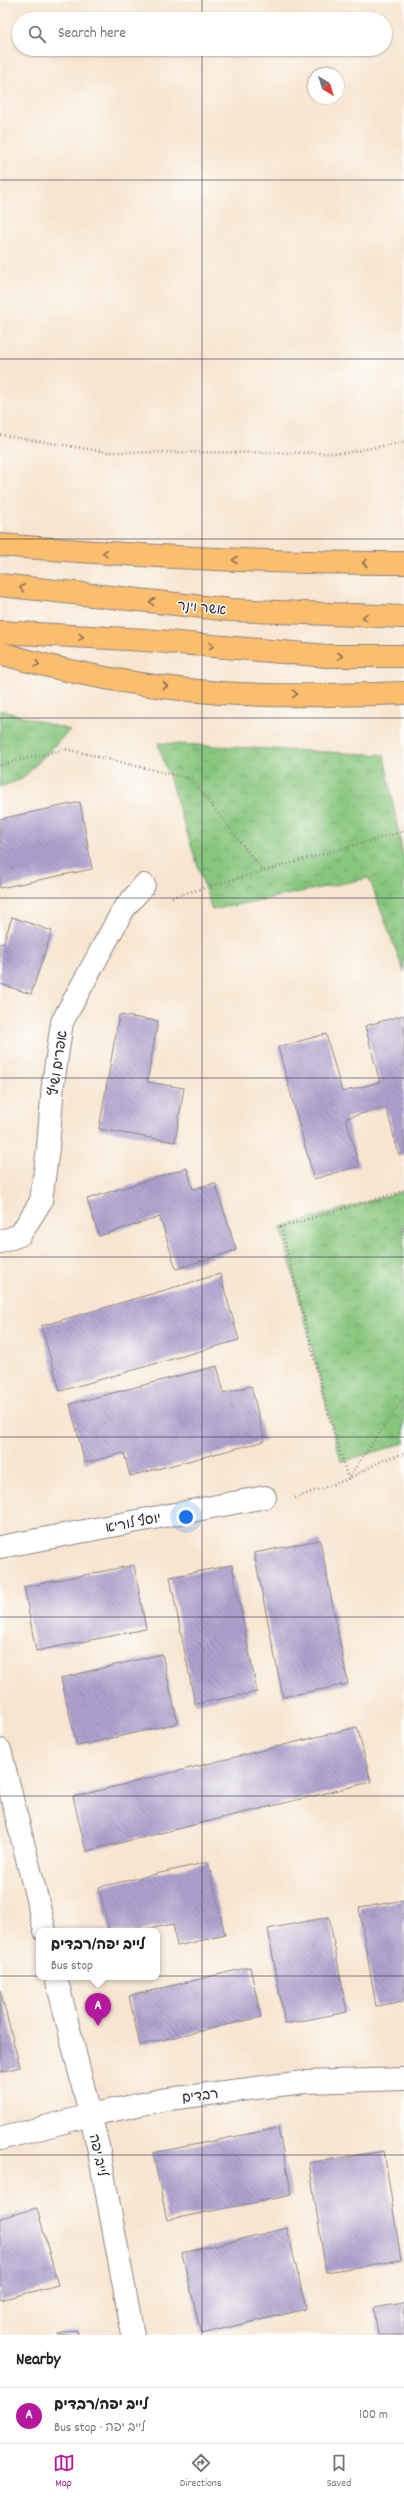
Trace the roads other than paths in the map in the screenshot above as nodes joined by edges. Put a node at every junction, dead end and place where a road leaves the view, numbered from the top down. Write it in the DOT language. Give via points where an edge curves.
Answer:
graph roads {
  1 [pos="0,545"];
  2 [pos="404,563"];
  3 [pos="0,585"];
  4 [pos="404,617"];
  5 [pos="0,632"];
  6 [pos="0,653"];
  7 [pos="404,656"];
  8 [pos="404,693"];
  9 [pos="144,885"];
  10 [pos="0,1242"];
  11 [pos="265,1497"];
  12 [pos="0,1547"];
  13 [pos="0,1750"];
  14 [pos="44,1928"];
  15 [pos="57,1980"];
  16 [pos="404,2079"];
  17 [pos="90,2115"];
  18 [pos="0,2139"];
  19 [pos="133,2335"];
  2 -- 1 [label="main road, one-way" via="306,564"];
  4 -- 3 [label="main road, אשר וינר, one-way" via="231,610"];
  5 -- 7 [label="main road, one-way" via="145,640 327,656"];
  6 -- 8 [label="main road, one-way" via="44,666 128,682 220,693"];
  9 -- 10 [label="street, אפרים ושיץ" via="123,910 62,1022 41,1201 20,1235"];
  11 -- 12 [label="street, יוסף לוריא"];
  13 -- 14 [label="street"];
  15 -- 17 [label="street, לייב יפה"];
  16 -- 17 [label="street, רבדים" via="304,2082 161,2100"];
  17 -- 18 [label="street, רבדים"];
  17 -- 19 [label="street, לייב יפה"];
}
